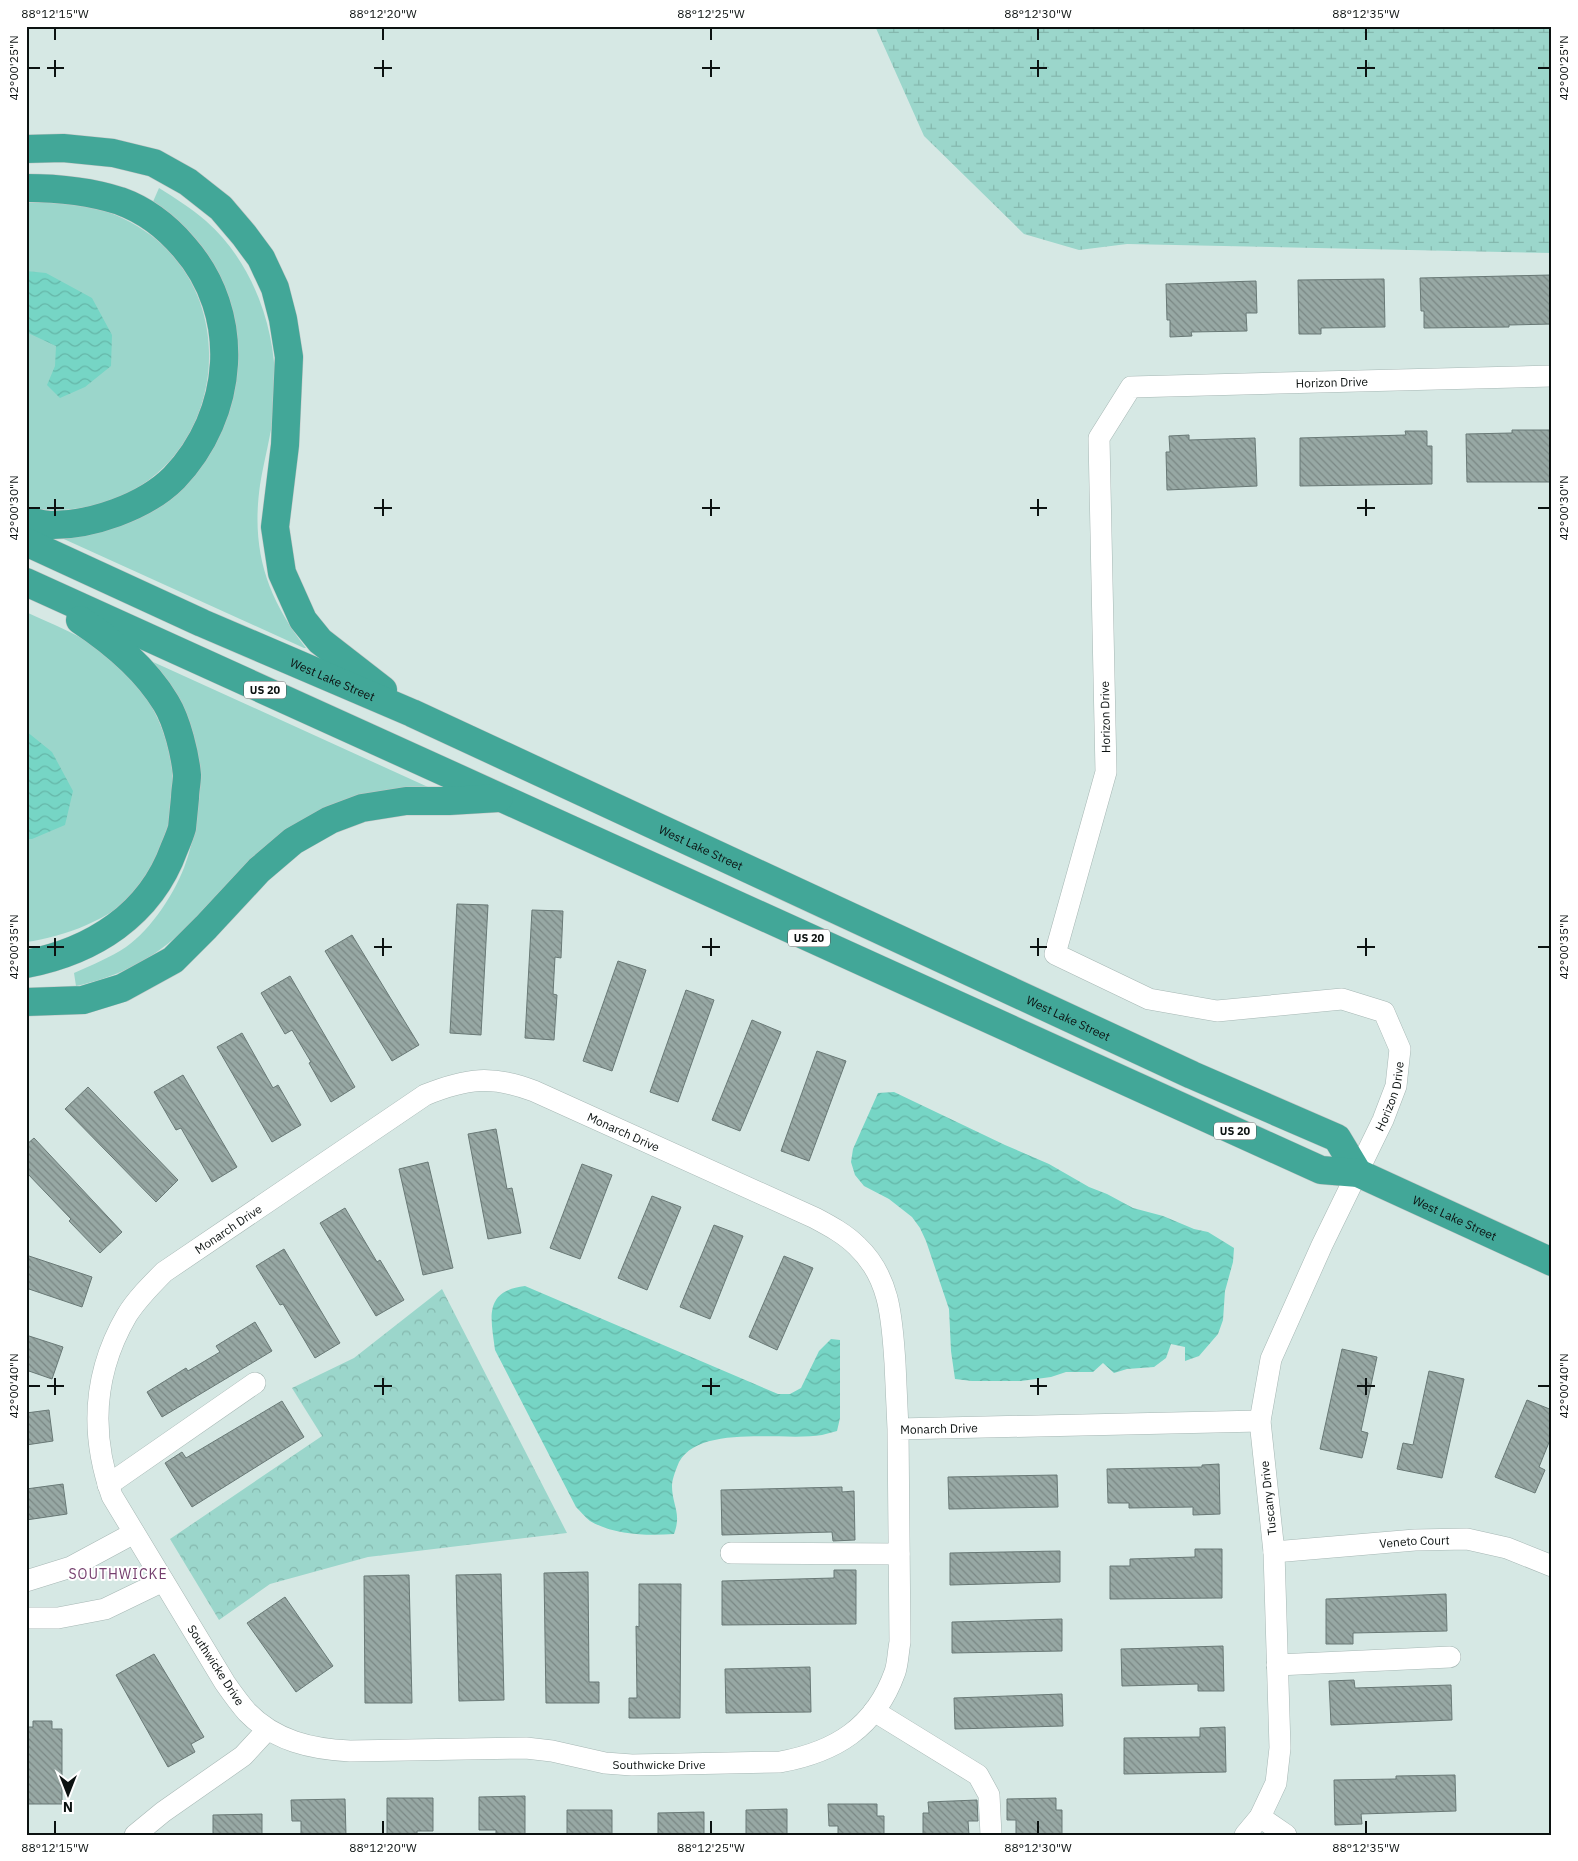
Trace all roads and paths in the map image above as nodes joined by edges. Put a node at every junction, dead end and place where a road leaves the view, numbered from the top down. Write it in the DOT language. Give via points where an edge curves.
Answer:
graph roads {
  1 [pos="26,149"];
  2 [pos="26,188"];
  3 [pos="1552,376"];
  4 [pos="26,521"];
  5 [pos="26,542"];
  6 [pos="26,583"];
  7 [pos="412,713"];
  8 [pos="503,798"];
  9 [pos="26,964"];
  10 [pos="26,1002"];
  11 [pos="1358,1173"];
  12 [pos="1552,1262"];
  13 [pos="255,1383"];
  14 [pos="1260,1421"];
  15 [pos="898,1429"];
  16 [pos="108,1485"];
  17 [pos="134,1533"];
  18 [pos="1274,1552"];
  19 [pos="732,1553"];
  20 [pos="899,1554"];
  21 [pos="1552,1566"];
  22 [pos="26,1581"];
  23 [pos="163,1581"];
  24 [pos="26,1618"];
  25 [pos="1450,1657"];
  26 [pos="1277,1665"];
  27 [pos="874,1711"];
  28 [pos="267,1730"];
  29 [pos="1260,1817"];
  30 [pos="135,1835"];
  31 [pos="991,1835"];
  32 [pos="1245,1835"];
  33 [pos="1286,1835"];
  1 -- 7 [label="highway" via="63,148 113,153 154,163 188,182 221,208 261,258 275,288 289,357 285,445 275,526 282,573 304,620 320,641"];
  2 -- 4 [label="highway" via="82,191 120,202 145,213 171,232 194,258 206,279 218,310 224,341 223,379 215,412 203,440 174,478 122,512 86,521 49,525"];
  3 -- 11 [label="street, Horizon Drive" via="1131,387 1100,438 1106,772 1055,954 1149,999 1217,1010 1342,999 1384,1012 1400,1049 1396,1086"];
  5 -- 7 [label="highway, West Lake Street / US 20" via="202,623"];
  6 -- 8 [label="highway, West Lake Street / US 20"];
  6 -- 9 [label="highway" via="106,638 148,676 167,704 178,733 187,776 182,829 166,870 145,901 92,942 68,953"];
  7 -- 11 [label="highway, West Lake Street / US 20" via="1192,1075 1337,1138"];
  8 -- 10 [label="highway" via="406,801 362,808 330,820 293,841 259,870 173,960 122,988 83,1000"];
  8 -- 11 [label="highway, West Lake Street / US 20" via="1321,1170"];
  11 -- 12 [label="highway, West Lake Street / US 20"];
  11 -- 14 [label="street, Tuscany Drive" via="1271,1359"];
  13 -- 16 [label="street"];
  14 -- 15 [label="street, Monarch Drive"];
  14 -- 18 [label="street, Tuscany Drive"];
  15 -- 16 [label="street, Monarch Drive" via="889,1301 872,1264 858,1246 815,1218 534,1091 511,1082 486,1080 464,1082 425,1095 164,1272 145,1291 119,1331 103,1373 97,1425 103,1472"];
  15 -- 20 [label="street, Southwicke Drive"];
  16 -- 17 [label="street, Monarch Drive"];
  17 -- 22 [label="street" via="71,1567"];
  17 -- 23 [label="street, Southwicke Drive"];
  18 -- 21 [label="street, Veneto Court" via="1467,1539 1507,1548"];
  18 -- 26 [label="street, Tuscany Drive"];
  19 -- 20 [label="street"];
  20 -- 27 [label="street, Southwicke Drive" via="900,1642 895,1671"];
  23 -- 24 [label="street" via="105,1609 58,1618"];
  23 -- 28 [label="street, Southwicke Drive" via="225,1683 246,1711"];
  25 -- 26 [label="street"];
  26 -- 29 [label="street, Tuscany Drive" via="1280,1748 1276,1783"];
  27 -- 28 [label="street, Southwicke Drive" via="852,1734 833,1746 815,1755 780,1762 632,1765 526,1748 324,1750 296,1744"];
  27 -- 31 [label="street" via="978,1776 989,1795"];
  28 -- 30 [label="street" via="243,1756"];
  29 -- 32 [label="street, Tuscany Drive"];
  29 -- 33 [label="street"];
}
